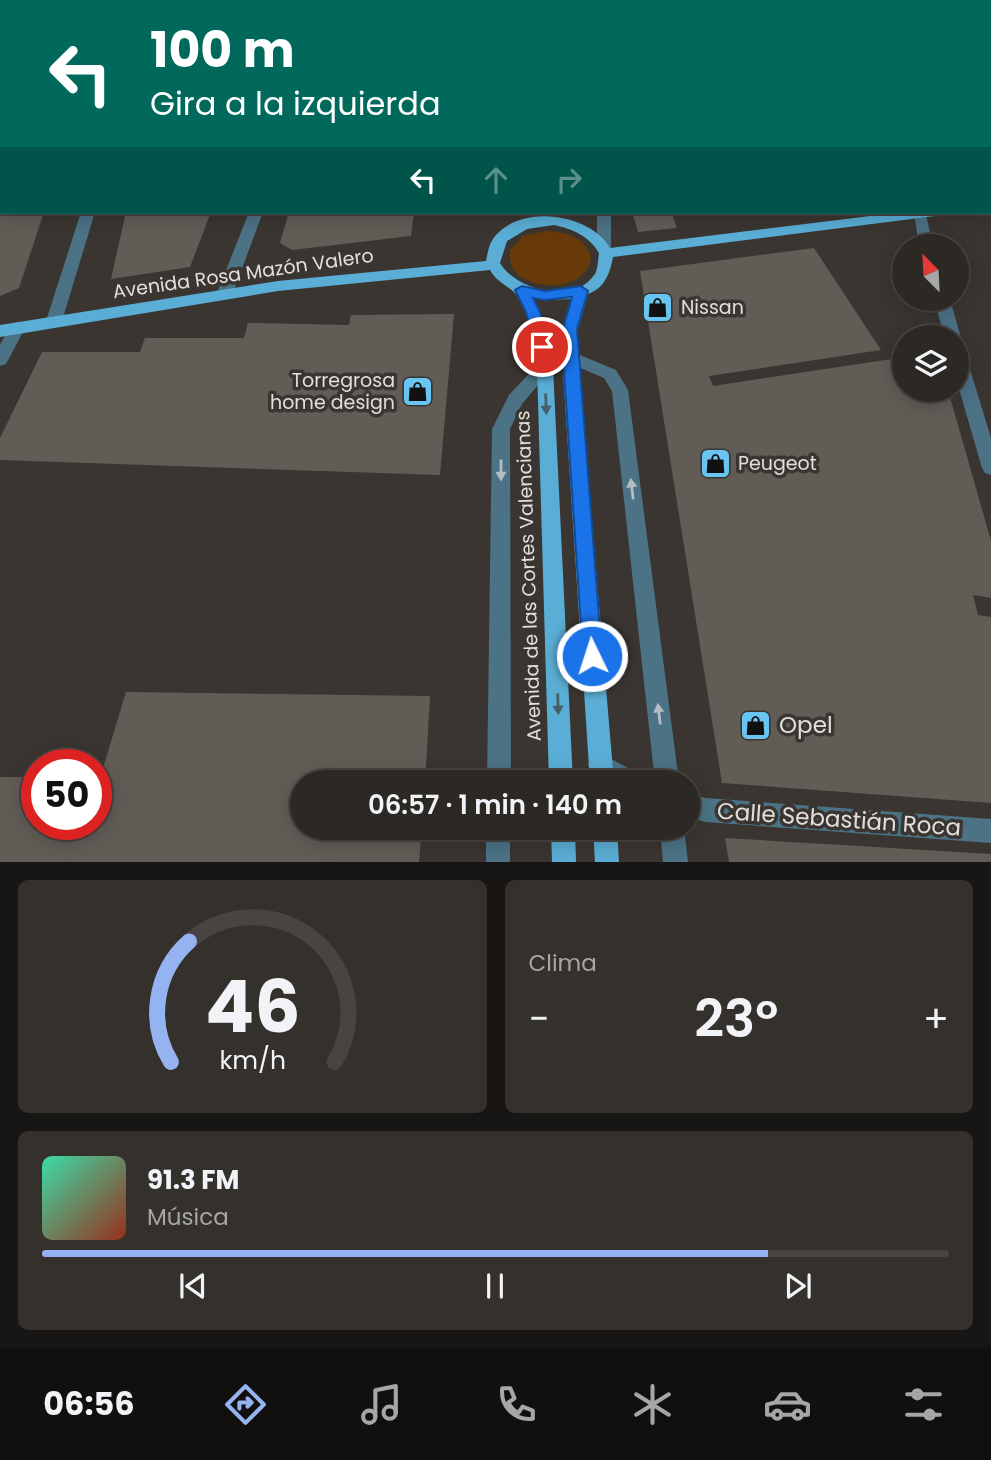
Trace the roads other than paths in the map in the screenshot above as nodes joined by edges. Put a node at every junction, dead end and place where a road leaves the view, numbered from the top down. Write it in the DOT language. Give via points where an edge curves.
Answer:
graph roads {
  1 [pos="87,214"];
  2 [pos="255,214"];
  3 [pos="604,214"];
  4 [pos="919,214"];
  5 [pos="527,218"];
  6 [pos="567,218"];
  7 [pos="923,234"];
  8 [pos="605,250"];
  9 [pos="494,265"];
  10 [pos="522,290"];
  11 [pos="581,291"];
  12 [pos="225,293"];
  13 [pos="54,321"];
  14 [pos="17,328"];
  15 [pos="0,331"];
  16 [pos="570,357"];
  17 [pos="0,360"];
  18 [pos="545,367"];
  19 [pos="969,394"];
  20 [pos="991,468"];
  21 [pos="499,770"];
  22 [pos="561,770"];
  23 [pos="601,770"];
  24 [pos="666,770"];
  25 [pos="700,809"];
  26 [pos="991,831"];
  27 [pos="498,840"];
  28 [pos="563,840"];
  29 [pos="606,840"];
  30 [pos="673,840"];
  31 [pos="498,862"];
  32 [pos="564,862"];
  33 [pos="607,862"];
  34 [pos="676,862"];
  1 -- 13 [label="street"];
  2 -- 12 [label="street"];
  3 -- 8 [label="street"];
  4 -- 7 [label="street"];
  4 -- 8 [label="main road"];
  5 -- 6 [label="main road"];
  5 -- 9 [label="main road" via="502,237 493,255"];
  6 -- 8 [label="main road"];
  8 -- 11 [label="main road" via="604,273"];
  9 -- 10 [label="main road" via="509,284"];
  9 -- 12 [label="main road, Avenida Rosa Mazón Valero"];
  10 -- 11 [label="main road" via="545,296"];
  10 -- 18 [label="main road, Avenida de las Cortes Valencianas" via="539,330"];
  11 -- 16 [label="main road" via="570,329"];
  12 -- 13 [label="main road, Avenida Rosa Mazón Valero"];
  13 -- 14 [label="main road, Avenida Rosa Mazón Valero"];
  14 -- 15 [label="main road, Avenida Rosa Mazón Valero"];
  14 -- 17 [label="street"];
  16 -- 23 [label="main road"];
  24 -- 16 [label="street, one-way" via="620,390 610,374"];
  18 -- 21 [label="street, Avenida de las Cortes Valencianas, one-way" via="524,387 501,429"];
  18 -- 22 [label="main road, Avenida de las Cortes Valencianas, one-way"];
  19 -- 20 [label="street"];
  25 -- 26 [label="street, Calle Sebastián Roca"];
  27 -- 31 [label="street"];
  28 -- 32 [label="main road"];
  29 -- 33 [label="main road"];
  30 -- 34 [label="street"];
}
